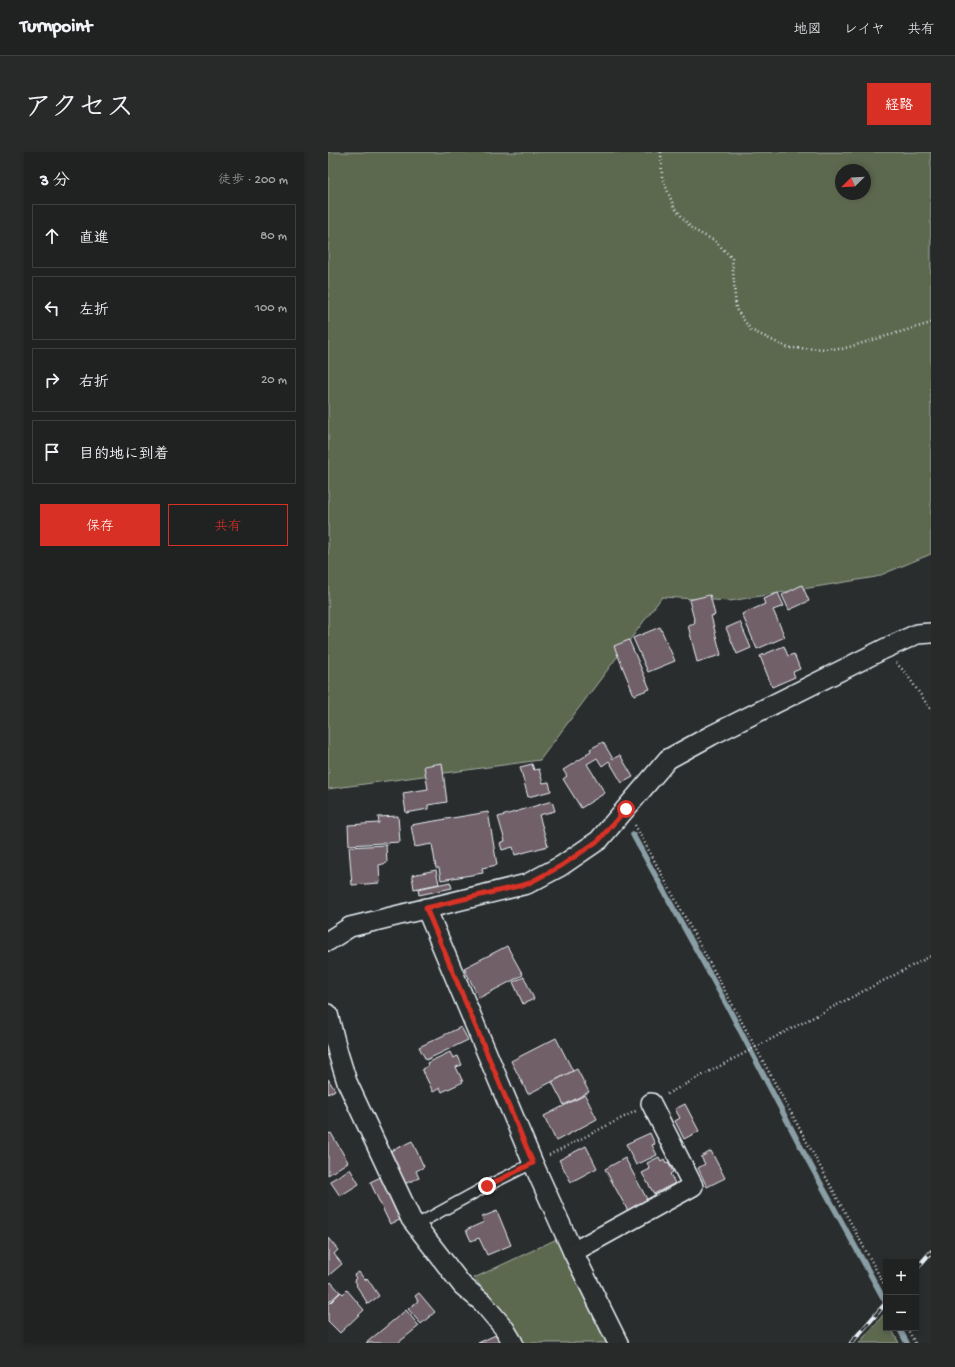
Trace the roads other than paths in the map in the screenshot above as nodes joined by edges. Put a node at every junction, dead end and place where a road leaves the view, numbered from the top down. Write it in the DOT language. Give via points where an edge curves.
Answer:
graph roads {
  1 [pos="931,633"];
  2 [pos="426,908"];
  3 [pos="328,941"];
  4 [pos="328,1014"];
  5 [pos="651,1103"];
  6 [pos="533,1163"];
  7 [pos="416,1225"];
  8 [pos="573,1252"];
  9 [pos="513,1343"];
  10 [pos="618,1343"];
  1 -- 2 [label="street" via="917,634 884,649 668,759 599,840 561,866 527,884"];
  2 -- 3 [label="street" via="350,927"];
  2 -- 6 [label="street"];
  4 -- 7 [label="street" via="347,1082"];
  5 -- 8 [label="street" via="693,1186"];
  6 -- 7 [label="lane"];
  6 -- 8 [label="street"];
  7 -- 9 [label="street" via="462,1285 482,1302 504,1328"];
  8 -- 10 [label="street"];
}
